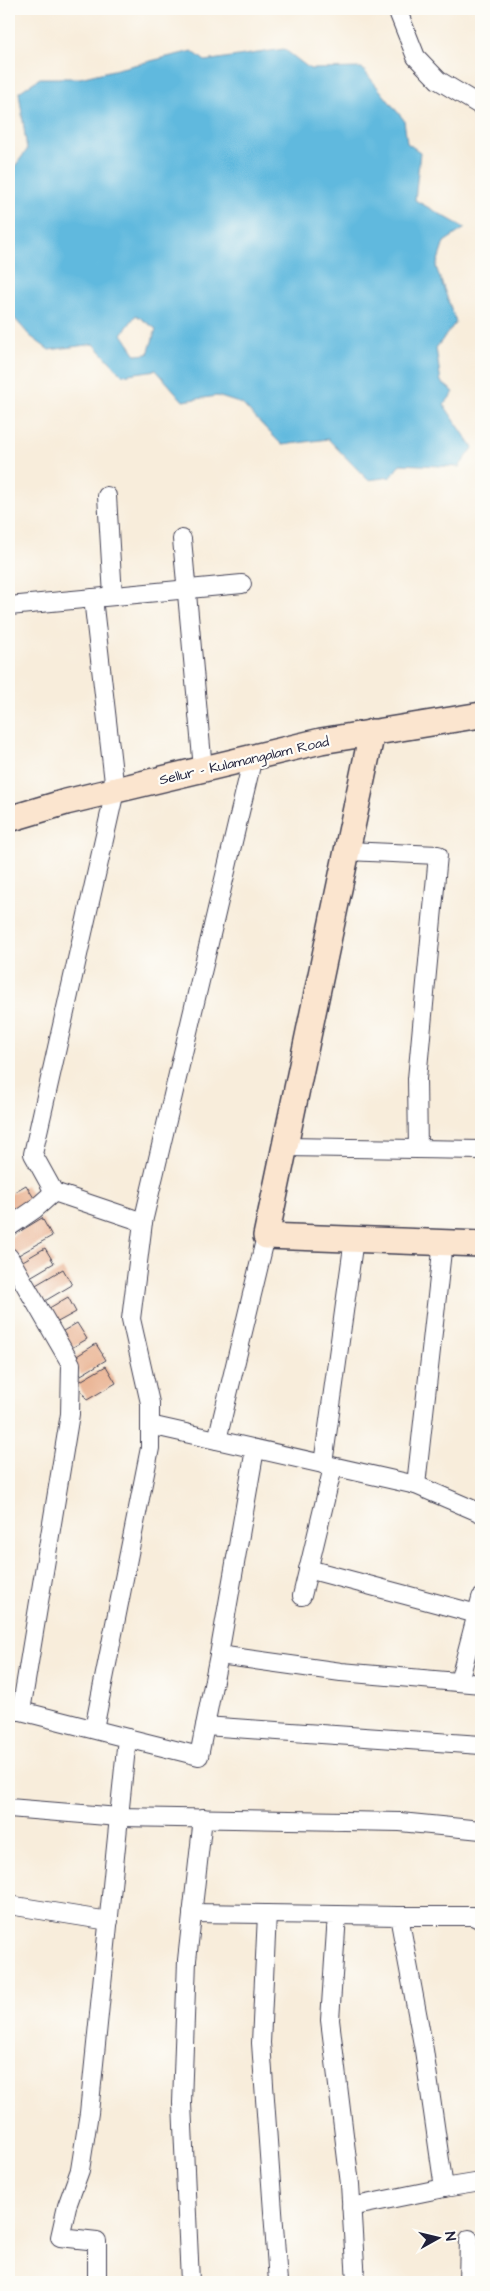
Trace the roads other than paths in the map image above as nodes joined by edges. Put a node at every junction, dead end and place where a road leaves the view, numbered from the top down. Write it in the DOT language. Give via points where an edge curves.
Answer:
graph roads {
  1 [pos="398,9"];
  2 [pos="481,106"];
  3 [pos="107,496"];
  4 [pos="182,540"];
  5 [pos="242,584"];
  6 [pos="186,589"];
  7 [pos="113,596"];
  8 [pos="93,598"];
  9 [pos="9,606"];
  10 [pos="481,715"];
  11 [pos="372,732"];
  12 [pos="253,757"];
  13 [pos="202,769"];
  14 [pos="115,791"];
  15 [pos="9,819"];
  16 [pos="347,851"];
  17 [pos="285,1146"];
  18 [pos="418,1149"];
  19 [pos="481,1150"];
  20 [pos="54,1192"];
  21 [pos="143,1222"];
  22 [pos="9,1227"];
  23 [pos="266,1236"];
  24 [pos="354,1239"];
  25 [pos="443,1242"];
  26 [pos="481,1244"];
  27 [pos="9,1257"];
  28 [pos="150,1424"];
  29 [pos="217,1440"];
  30 [pos="255,1449"];
  31 [pos="328,1465"];
  32 [pos="416,1485"];
  33 [pos="481,1512"];
  34 [pos="308,1569"];
  35 [pos="302,1596"];
  36 [pos="479,1606"];
  37 [pos="219,1655"];
  38 [pos="459,1682"];
  39 [pos="481,1684"];
  40 [pos="15,1711"];
  41 [pos="205,1726"];
  42 [pos="94,1729"];
  43 [pos="127,1738"];
  44 [pos="481,1745"];
  45 [pos="9,1808"];
  46 [pos="119,1817"];
  47 [pos="203,1818"];
  48 [pos="481,1830"];
  49 [pos="9,1905"];
  50 [pos="192,1913"];
  51 [pos="267,1914"];
  52 [pos="337,1915"];
  53 [pos="399,1916"];
  54 [pos="481,1920"];
  55 [pos="109,1921"];
  56 [pos="481,2182"];
  57 [pos="444,2188"];
  58 [pos="351,2207"];
  59 [pos="469,2239"];
  60 [pos="97,2282"];
  61 [pos="190,2282"];
  62 [pos="278,2282"];
  63 [pos="356,2282"];
  64 [pos="468,2282"];
  1 -- 2 [label="street" via="416,58 438,80"];
  3 -- 7 [label="street"];
  4 -- 6 [label="street"];
  5 -- 6 [label="street"];
  6 -- 7 [label="street"];
  6 -- 13 [label="street"];
  7 -- 8 [label="street"];
  8 -- 9 [label="street"];
  8 -- 14 [label="street"];
  10 -- 11 [label="street, Sellur - Kulamangalam Road"];
  11 -- 12 [label="street, Sellur - Kulamangalam Road"];
  11 -- 16 [label="street"];
  12 -- 13 [label="street, Sellur - Kulamangalam Road"];
  12 -- 21 [label="street"];
  13 -- 14 [label="street, Sellur - Kulamangalam Road"];
  14 -- 15 [label="street, Sellur - Kulamangalam Road"];
  14 -- 20 [label="street" via="33,1154"];
  16 -- 17 [label="street"];
  16 -- 18 [label="street" via="438,855 417,1079"];
  17 -- 18 [label="street"];
  17 -- 23 [label="street"];
  18 -- 19 [label="street"];
  20 -- 21 [label="street"];
  20 -- 22 [label="street"];
  21 -- 28 [label="street" via="131,1319 150,1403"];
  23 -- 24 [label="street"];
  23 -- 29 [label="street"];
  24 -- 25 [label="street"];
  24 -- 31 [label="street"];
  25 -- 26 [label="street"];
  25 -- 32 [label="street"];
  27 -- 40 [label="street" via="71,1364 70,1414"];
  28 -- 29 [label="street"];
  28 -- 42 [label="street" via="150,1448"];
  29 -- 30 [label="street"];
  30 -- 31 [label="street"];
  30 -- 37 [label="street"];
  31 -- 32 [label="street"];
  31 -- 34 [label="street"];
  32 -- 33 [label="street"];
  34 -- 35 [label="street"];
  34 -- 36 [label="street"];
  36 -- 38 [label="street"];
  37 -- 38 [label="street" via="341,1672"];
  37 -- 41 [label="street"];
  38 -- 39 [label="street"];
  40 -- 42 [label="street"];
  41 -- 43 [label="street" via="199,1756"];
  41 -- 44 [label="street"];
  42 -- 43 [label="street"];
  43 -- 46 [label="street"];
  45 -- 46 [label="street"];
  46 -- 47 [label="street"];
  46 -- 55 [label="street"];
  47 -- 48 [label="street" via="400,1822"];
  47 -- 50 [label="street"];
  49 -- 55 [label="street"];
  50 -- 51 [label="street"];
  50 -- 61 [label="street" via="187,1960 182,2104"];
  51 -- 52 [label="street"];
  51 -- 62 [label="street" via="262,2043"];
  52 -- 53 [label="street"];
  52 -- 58 [label="street" via="330,2020"];
  53 -- 54 [label="street" via="473,1916"];
  53 -- 57 [label="street" via="424,2050"];
  55 -- 60 [label="street" via="89,2113 80,2170 60,2238 98,2241"];
  56 -- 57 [label="street"];
  57 -- 58 [label="street"];
  58 -- 63 [label="street"];
  59 -- 64 [label="street"];
}
